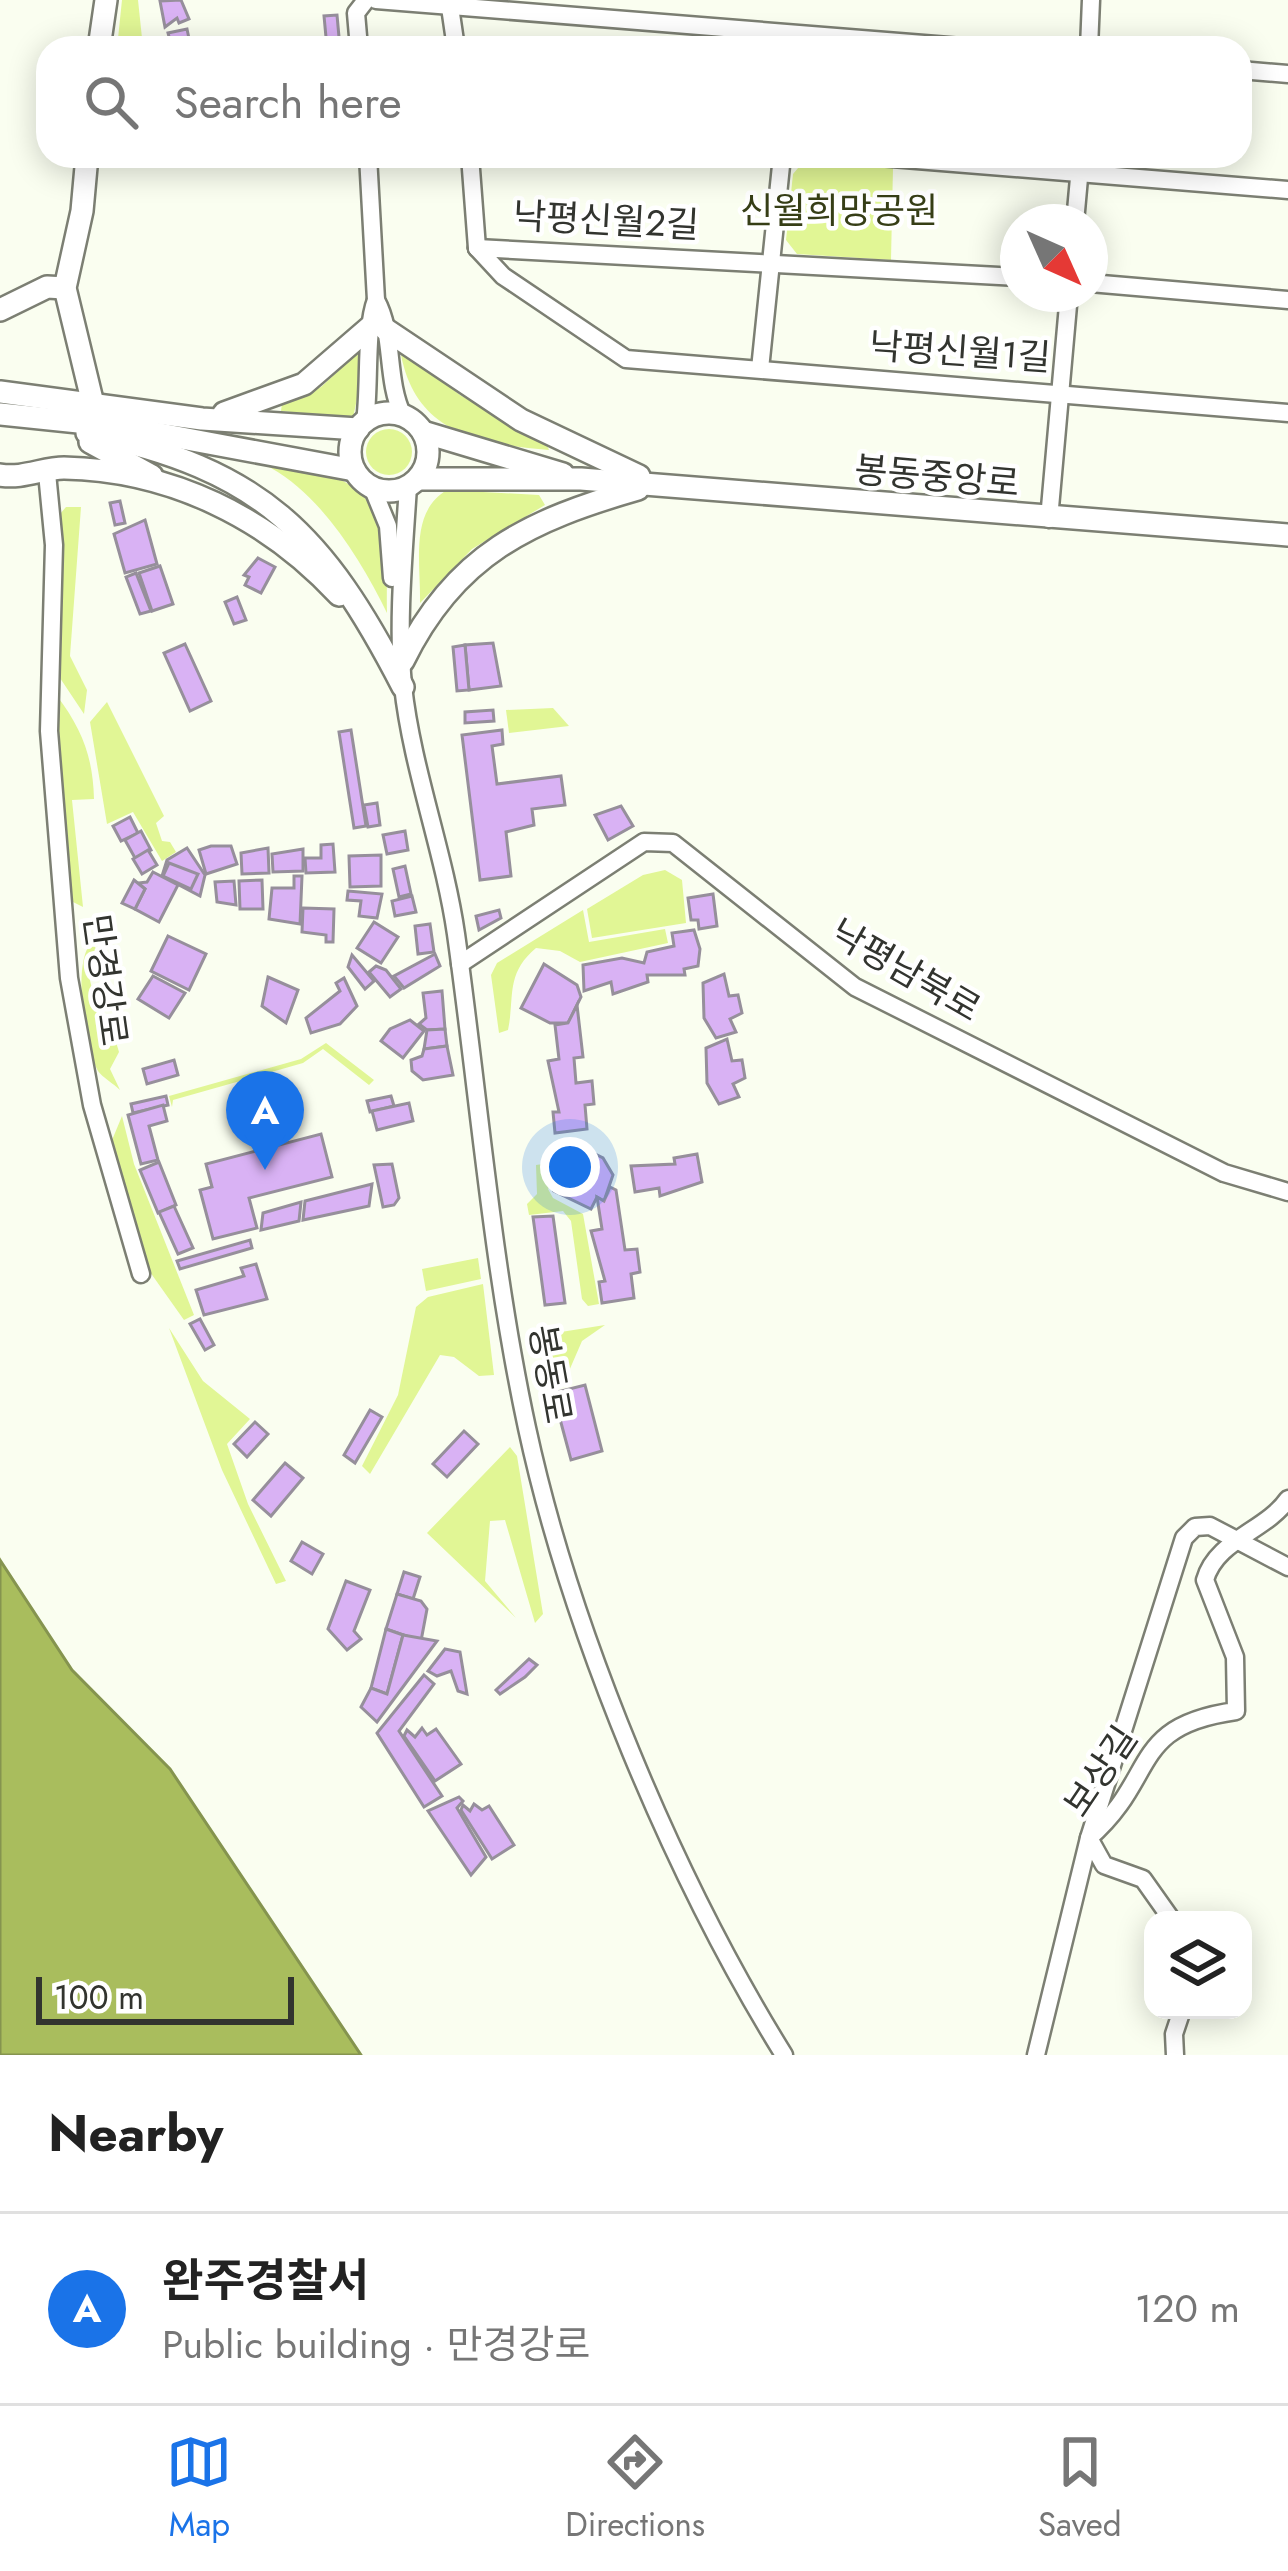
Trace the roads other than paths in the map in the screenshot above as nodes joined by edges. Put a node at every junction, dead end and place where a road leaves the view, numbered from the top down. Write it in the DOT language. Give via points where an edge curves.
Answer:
graph roads {
  1 [pos="106,0"];
  2 [pos="366,0"];
  3 [pos="376,0"];
  4 [pos="1091,0"];
  5 [pos="450,7"];
  6 [pos="101,36"];
  7 [pos="358,36"];
  8 [pos="454,36"];
  9 [pos="743,36"];
  10 [pos="1090,36"];
  11 [pos="1252,71"];
  12 [pos="1288,74"];
  13 [pos="85,168"];
  14 [pos="369,168"];
  15 [pos="471,168"];
  16 [pos="781,168"];
  17 [pos="1080,168"];
  18 [pos="1112,168"];
  19 [pos="1288,190"];
  20 [pos="1077,204"];
  21 [pos="477,248"];
  22 [pos="771,261"];
  23 [pos="1000,276"];
  24 [pos="1108,285"];
  25 [pos="65,288"];
  26 [pos="1288,300"];
  27 [pos="0,310"];
  28 [pos="1067,312"];
  29 [pos="378,328"];
  30 [pos="760,369"];
  31 [pos="0,392"];
  32 [pos="1060,392"];
  33 [pos="1288,413"];
  34 [pos="0,414"];
  35 [pos="403,416"];
  36 [pos="202,419"];
  37 [pos="77,420"];
  38 [pos="361,426"];
  39 [pos="423,432"];
  40 [pos="53,470"];
  41 [pos="354,470"];
  42 [pos="0,476"];
  43 [pos="581,479"];
  44 [pos="413,482"];
  45 [pos="656,484"];
  46 [pos="170,487"];
  47 [pos="372,487"];
  48 [pos="1049,519"];
  49 [pos="1288,535"];
  50 [pos="360,617"];
  51 [pos="403,661"];
  52 [pos="404,687"];
  53 [pos="460,964"];
  54 [pos="1288,1192"];
  55 [pos="141,1274"];
  56 [pos="1288,1499"];
  57 [pos="1240,1539"];
  58 [pos="1288,1567"];
  59 [pos="1088,1838"];
  60 [pos="1166,1911"];
  61 [pos="1179,2019"];
  62 [pos="784,2055"];
  63 [pos="1036,2055"];
  64 [pos="1175,2055"];
  1 -- 6 [label="street"];
  2 -- 7 [label="street" via="356,13"];
  3 -- 5 [label="street"];
  4 -- 10 [label="street"];
  5 -- 8 [label="street"];
  5 -- 9 [label="street"];
  11 -- 12 [label="street"];
  13 -- 25 [label="street"];
  14 -- 29 [label="street"];
  15 -- 21 [label="street"];
  16 -- 22 [label="street"];
  17 -- 20 [label="street"];
  18 -- 19 [label="street"];
  21 -- 22 [label="street, 낙평신월2길"];
  21 -- 30 [label="street, 낙평신월1길" via="503,276 626,359"];
  22 -- 23 [label="street, 낙평신월2길"];
  22 -- 30 [label="street"];
  24 -- 26 [label="street"];
  25 -- 27 [label="street" via="47,287"];
  25 -- 37 [label="street"];
  28 -- 32 [label="street"];
  29 -- 35 [label="street"];
  29 -- 36 [label="street" via="287,394"];
  29 -- 38 [label="street"];
  29 -- 45 [label="street" via="521,420"];
  30 -- 32 [label="street, 낙평신월1길"];
  31 -- 37 [label="street"];
  32 -- 33 [label="street, 낙평신월1길"];
  32 -- 48 [label="street"];
  34 -- 37 [label="street"];
  35 -- 38 [label="street" via="376,416"];
  35 -- 39 [label="street, 봉동중앙로"];
  36 -- 37 [label="street"];
  36 -- 38 [label="street"];
  37 -- 40 [label="street"];
  37 -- 41 [label="street"];
  37 -- 46 [label="street"];
  37 -- 50 [label="street" via="249,491 329,561"];
  38 -- 41 [label="street"];
  39 -- 43 [label="street, 봉동중앙로"];
  39 -- 44 [label="street" via="428,456"];
  40 -- 42 [label="street"];
  40 -- 46 [label="street"];
  40 -- 55 [label="street, 만경강로" via="49,731 69,978 92,1106"];
  41 -- 47 [label="street"];
  43 -- 44 [label="street, 봉동중앙로"];
  43 -- 45 [label="street, 봉동중앙로"];
  44 -- 47 [label="street, 봉동중앙로"];
  44 -- 51 [label="street, 봉동로"];
  45 -- 48 [label="street, 봉동중앙로"];
  45 -- 51 [label="street" via="550,515 499,544 441,596"];
  46 -- 50 [label="street" via="267,528"];
  47 -- 51 [label="street, 봉동로" via="388,526 392,637"];
  48 -- 49 [label="street, 봉동중앙로"];
  50 -- 52 [label="street"];
  51 -- 52 [label="street, 봉동로"];
  52 -- 53 [label="street, 봉동로"];
  53 -- 54 [label="street, 낙평남북로" via="644,842 674,843 855,987 1224,1174"];
  53 -- 62 [label="street, 봉동로" via="513,1358 549,1517 680,1861"];
  56 -- 57 [label="street, 보상길"];
  57 -- 58 [label="street"];
  57 -- 59 [label="street" via="1210,1526 1184,1538"];
  57 -- 59 [label="street, 보상길" via="1216,1557 1205,1580 1235,1657 1236,1711 1192,1719 1159,1739 1119,1811"];
  59 -- 60 [label="street, 보상길" via="1105,1865 1143,1879"];
  59 -- 63 [label="street"];
  61 -- 64 [label="street"];
}
